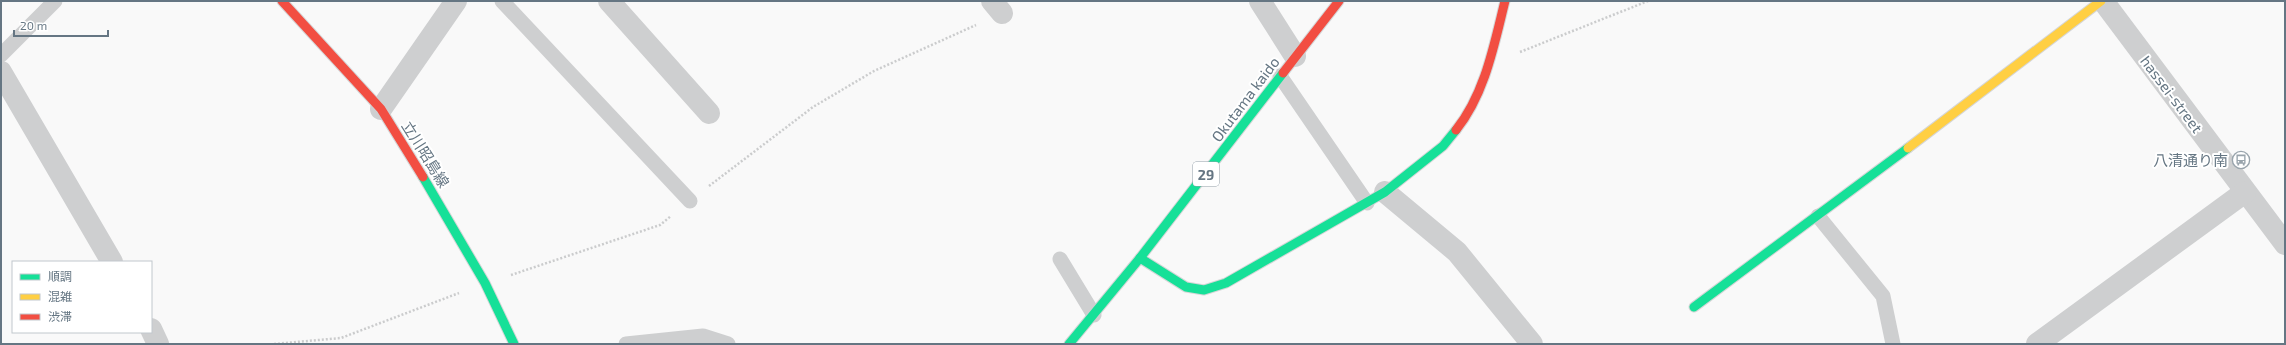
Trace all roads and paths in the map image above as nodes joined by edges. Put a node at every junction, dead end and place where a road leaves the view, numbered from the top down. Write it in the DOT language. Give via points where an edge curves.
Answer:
graph roads {
  1 [pos="55,1"];
  2 [pos="282,1"];
  3 [pos="456,1"];
  4 [pos="502,1"];
  5 [pos="609,1"];
  6 [pos="1260,1"];
  7 [pos="1339,1"];
  8 [pos="1505,1"];
  9 [pos="1648,1"];
  10 [pos="2102,1"];
  11 [pos="1,55"];
  12 [pos="1295,56"];
  13 [pos="1489,64"];
  14 [pos="1280,76"];
  15 [pos="4,85"];
  16 [pos="381,109"];
  17 [pos="709,113"];
  18 [pos="1385,192"];
  19 [pos="2245,192"];
  20 [pos="690,201"];
  21 [pos="1366,203"];
  22 [pos="1818,216"];
  23 [pos="2285,244"];
  24 [pos="1140,258"];
  25 [pos="1060,259"];
  26 [pos="111,261"];
  27 [pos="1694,307"];
  28 [pos="1094,315"];
  29 [pos="152,331"];
  30 [pos="158,344"];
  31 [pos="514,344"];
  32 [pos="626,344"];
  33 [pos="728,344"];
  34 [pos="1069,344"];
  35 [pos="1532,344"];
  36 [pos="1893,344"];
  37 [pos="2036,344"];
  1 -- 11 [label="lane"];
  2 -- 16 [label="street, 立川昭島線"];
  3 -- 16 [label="street"];
  4 -- 20 [label="lane"];
  5 -- 17 [label="street"];
  6 -- 12 [label="street"];
  7 -- 12 [label="street, Okutama kaido / 29"];
  8 -- 13 [label="street"];
  9 -- 13 [label="path"];
  10 -- 19 [label="street, hassei-street"];
  10 -- 22 [label="street"];
  12 -- 14 [label="street, Okutama kaido / 29"];
  13 -- 18 [label="street" via="1469,114 1443,146"];
  14 -- 21 [label="lane"];
  14 -- 24 [label="street, Okutama kaido / 29"];
  15 -- 26 [label="street"];
  16 -- 31 [label="street, 立川昭島線" via="447,215 485,283"];
  18 -- 21 [label="street"];
  18 -- 35 [label="street" via="1457,252"];
  19 -- 23 [label="street, hassei-street"];
  19 -- 37 [label="street"];
  21 -- 24 [label="street" via="1226,283 1204,290 1186,287"];
  22 -- 27 [label="street"];
  22 -- 36 [label="lane" via="1883,296"];
  24 -- 28 [label="street, Okutama kaido / 29"];
  25 -- 28 [label="lane"];
  28 -- 34 [label="street, Okutama kaido / 29"];
  29 -- 30 [label="street"];
  32 -- 33 [label="lane" via="702,336"];
}
